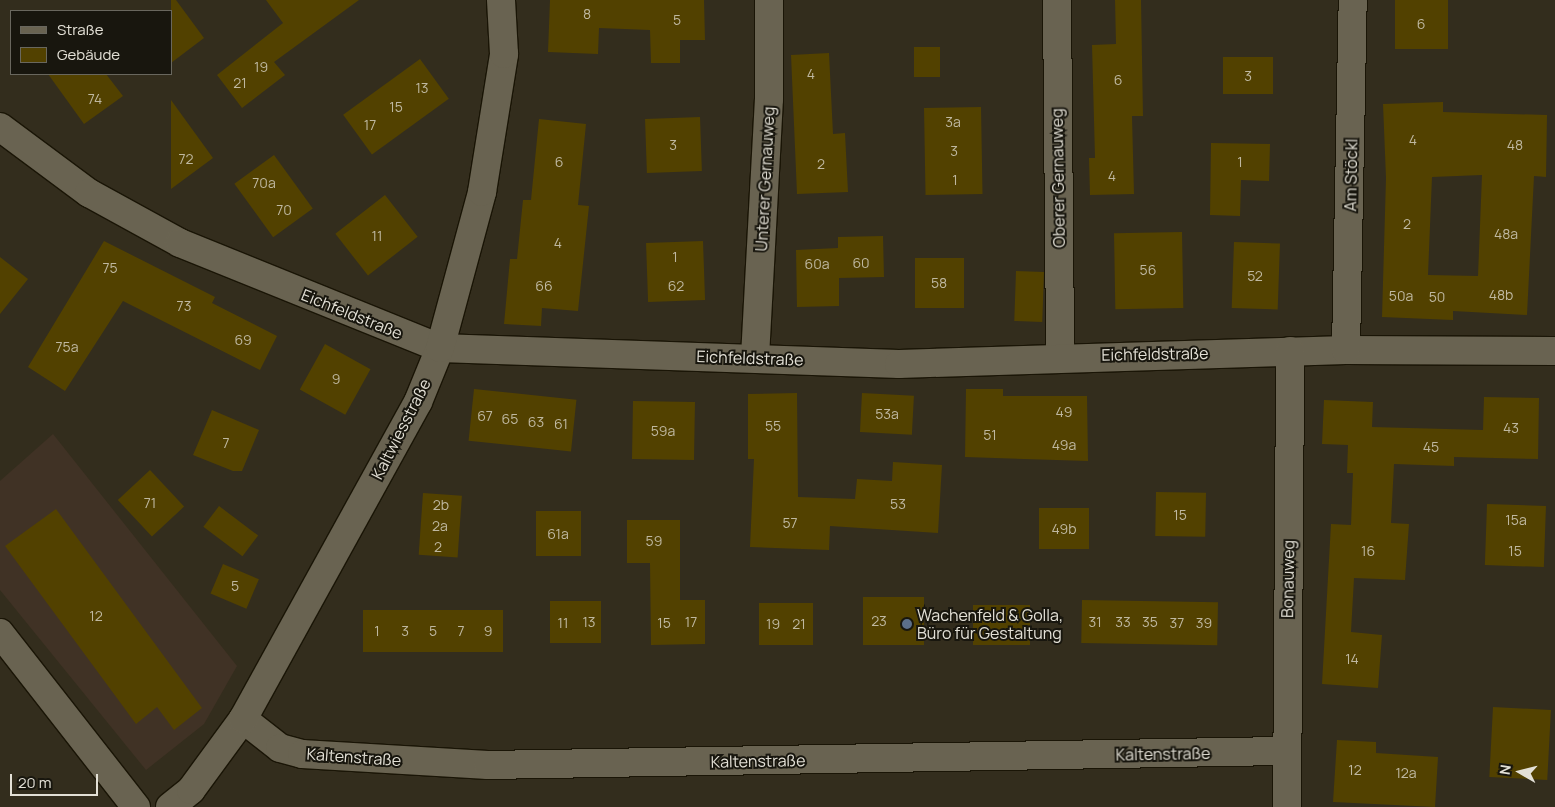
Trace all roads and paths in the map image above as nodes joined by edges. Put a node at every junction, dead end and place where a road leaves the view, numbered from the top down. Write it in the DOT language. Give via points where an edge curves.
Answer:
graph roads {
  1 [pos="501,0"];
  2 [pos="769,0"];
  3 [pos="1057,0"];
  4 [pos="1353,0"];
  5 [pos="0,127"];
  6 [pos="440,348"];
  7 [pos="1346,350"];
  8 [pos="1555,350"];
  9 [pos="1290,351"];
  10 [pos="755,357"];
  11 [pos="1060,357"];
  12 [pos="0,633"];
  13 [pos="243,719"];
  14 [pos="1285,752"];
  15 [pos="136,807"];
  16 [pos="170,807"];
  17 [pos="1287,807"];
  1 -- 6 [label="street, Kaltwiesstraße" via="504,54 482,192"];
  2 -- 10 [label="street, Unterer Gernauweg" via="769,99"];
  3 -- 11 [label="street, Oberer Gernauweg"];
  4 -- 7 [label="street, Am Stöckl"];
  5 -- 6 [label="street, Eichfeldstraße" via="89,193 180,243"];
  6 -- 10 [label="street, Eichfeldstraße"];
  6 -- 13 [label="street, Kaltwiesstraße" via="418,402"];
  7 -- 8 [label="street, Eichfeldstraße"];
  7 -- 9 [label="street, Eichfeldstraße"];
  9 -- 11 [label="street, Eichfeldstraße"];
  9 -- 14 [label="street, Bonauweg"];
  10 -- 11 [label="street, Eichfeldstraße" via="899,364"];
  12 -- 15 [label="street"];
  13 -- 14 [label="street, Kaltenstraße" via="280,748 302,754 488,765"];
  13 -- 16 [label="street, Kaltwiesstraße" via="191,790"];
  14 -- 17 [label="street, Bonauweg"];
}
